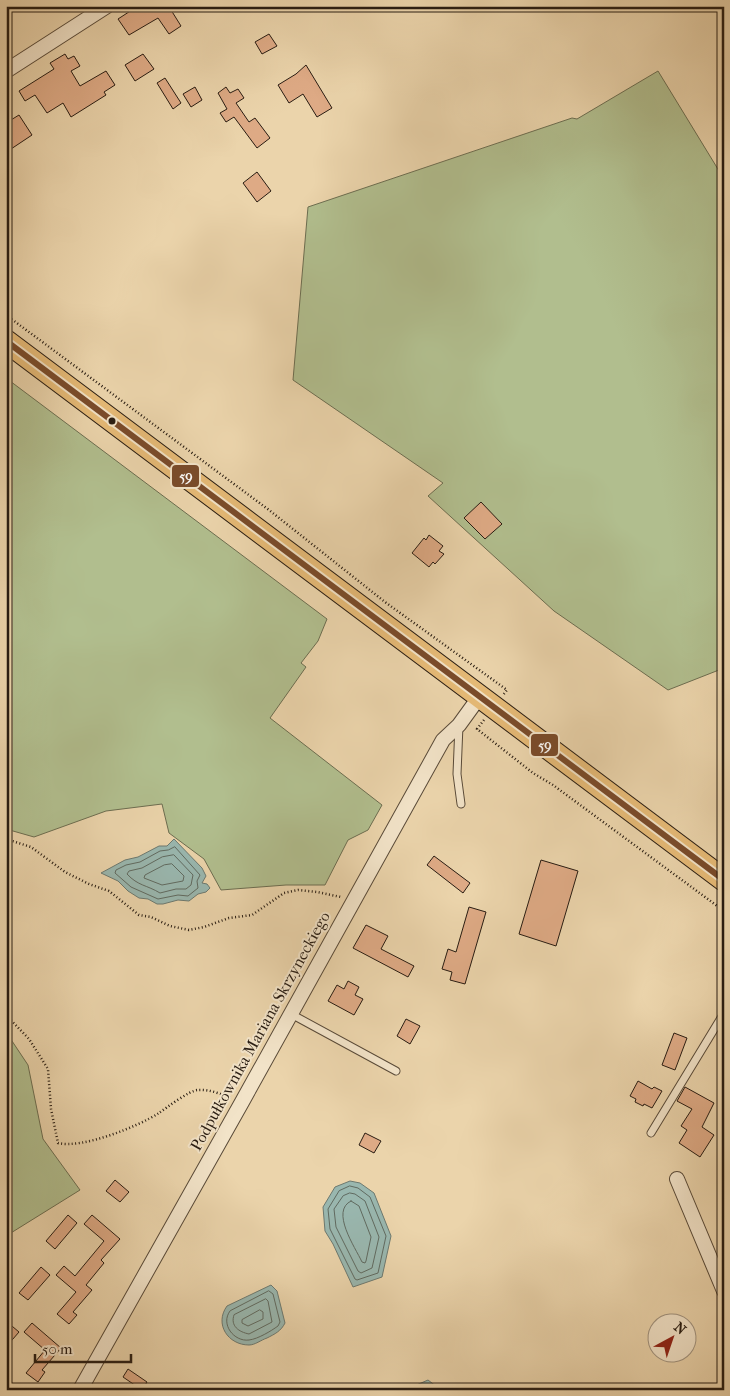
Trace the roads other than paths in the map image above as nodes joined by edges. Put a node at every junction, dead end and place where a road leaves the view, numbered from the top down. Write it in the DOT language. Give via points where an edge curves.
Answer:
graph roads {
  1 [pos="107,6"];
  2 [pos="6,71"];
  3 [pos="6,341"];
  4 [pos="483,706"];
  5 [pos="459,726"];
  6 [pos="462,804"];
  7 [pos="724,880"];
  8 [pos="724,1013"];
  9 [pos="291,1014"];
  10 [pos="396,1071"];
  11 [pos="651,1133"];
  12 [pos="677,1179"];
  13 [pos="724,1291"];
  14 [pos="80,1390"];
  1 -- 2 [label="street"];
  3 -- 4 [label="main road"];
  4 -- 5 [label="street, Podpułkownika Mariana Skrzyneckiego"];
  4 -- 7 [label="main road"];
  5 -- 6 [label="lane" via="456,774"];
  5 -- 9 [label="street, Podpułkownika Mariana Skrzyneckiego" via="443,740"];
  8 -- 11 [label="lane"];
  9 -- 10 [label="lane"];
  9 -- 14 [label="street, Podpułkownika Mariana Skrzyneckiego"];
  12 -- 13 [label="street"];
}
